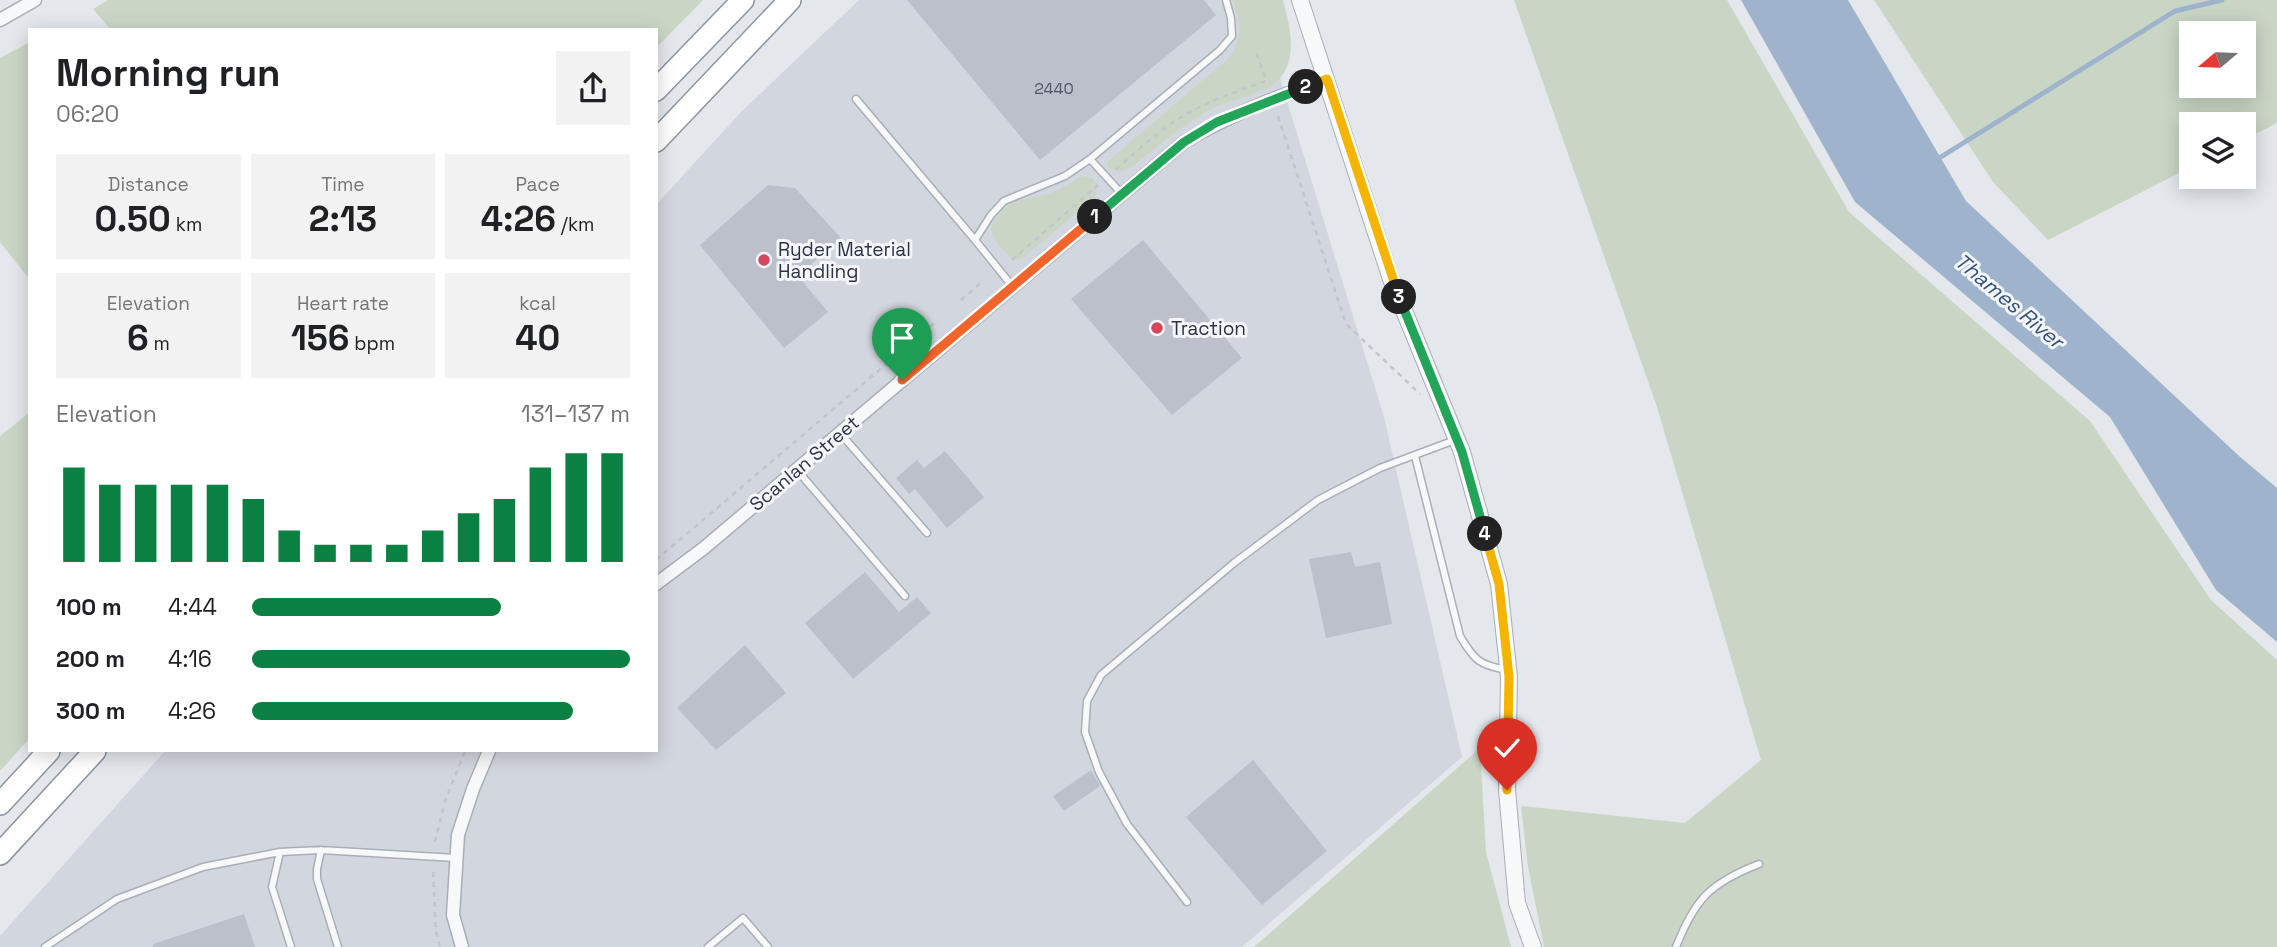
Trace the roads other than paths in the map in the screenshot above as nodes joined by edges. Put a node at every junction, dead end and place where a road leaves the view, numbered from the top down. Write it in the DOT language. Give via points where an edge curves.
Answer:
graph roads {
  1 [pos="35,0"];
  2 [pos="743,0"];
  3 [pos="790,0"];
  4 [pos="1226,0"];
  5 [pos="1300,0"];
  6 [pos="0,20"];
  7 [pos="1327,79"];
  8 [pos="658,87"];
  9 [pos="856,99"];
  10 [pos="658,139"];
  11 [pos="1090,159"];
  12 [pos="1122,194"];
  13 [pos="975,240"];
  14 [pos="1013,287"];
  15 [pos="840,433"];
  16 [pos="1456,439"];
  17 [pos="1415,456"];
  18 [pos="797,470"];
  19 [pos="927,533"];
  20 [pos="658,582"];
  21 [pos="905,596"];
  22 [pos="1508,670"];
  23 [pos="48,752"];
  24 [pos="94,752"];
  25 [pos="489,752"];
  26 [pos="0,804"];
  27 [pos="321,850"];
  28 [pos="280,852"];
  29 [pos="0,854"];
  30 [pos="456,858"];
  31 [pos="1759,864"];
  32 [pos="1187,902"];
  33 [pos="45,947"];
  34 [pos="291,947"];
  35 [pos="338,947"];
  36 [pos="462,947"];
  37 [pos="708,947"];
  38 [pos="768,947"];
  39 [pos="1533,947"];
  40 [pos="1676,947"];
  1 -- 6 [label="street"];
  2 -- 8 [label="highway"];
  3 -- 10 [label="highway"];
  4 -- 11 [label="lane" via="1232,36"];
  5 -- 7 [label="street"];
  7 -- 12 [label="street, Scanlan Street" via="1217,122 1184,142"];
  7 -- 16 [label="street" via="1391,279"];
  9 -- 13 [label="lane"];
  11 -- 12 [label="lane"];
  11 -- 13 [label="lane" via="1065,176 1004,201"];
  12 -- 14 [label="street, Scanlan Street"];
  13 -- 14 [label="lane"];
  14 -- 15 [label="street, Scanlan Street"];
  15 -- 18 [label="street, Scanlan Street"];
  15 -- 19 [label="lane"];
  16 -- 17 [label="lane"];
  16 -- 22 [label="street" via="1499,584"];
  17 -- 22 [label="lane" via="1461,636 1472,656 1486,667"];
  17 -- 32 [label="lane" via="1380,468 1318,500 1234,563 1101,675 1087,701 1085,732 1099,772 1127,824"];
  18 -- 20 [label="street, Scanlan Street"];
  18 -- 21 [label="lane"];
  22 -- 39 [label="street" via="1507,790 1517,903"];
  23 -- 26 [label="highway"];
  24 -- 29 [label="highway"];
  25 -- 30 [label="street" via="458,835"];
  27 -- 28 [label="lane"];
  27 -- 30 [label="lane"];
  27 -- 35 [label="lane" via="317,879"];
  28 -- 33 [label="lane" via="203,867 117,899"];
  28 -- 34 [label="lane" via="272,887"];
  30 -- 36 [label="street" via="453,915"];
  31 -- 40 [label="lane" via="1724,878 1709,892"];
  37 -- 38 [label="lane" via="743,918"];
}
